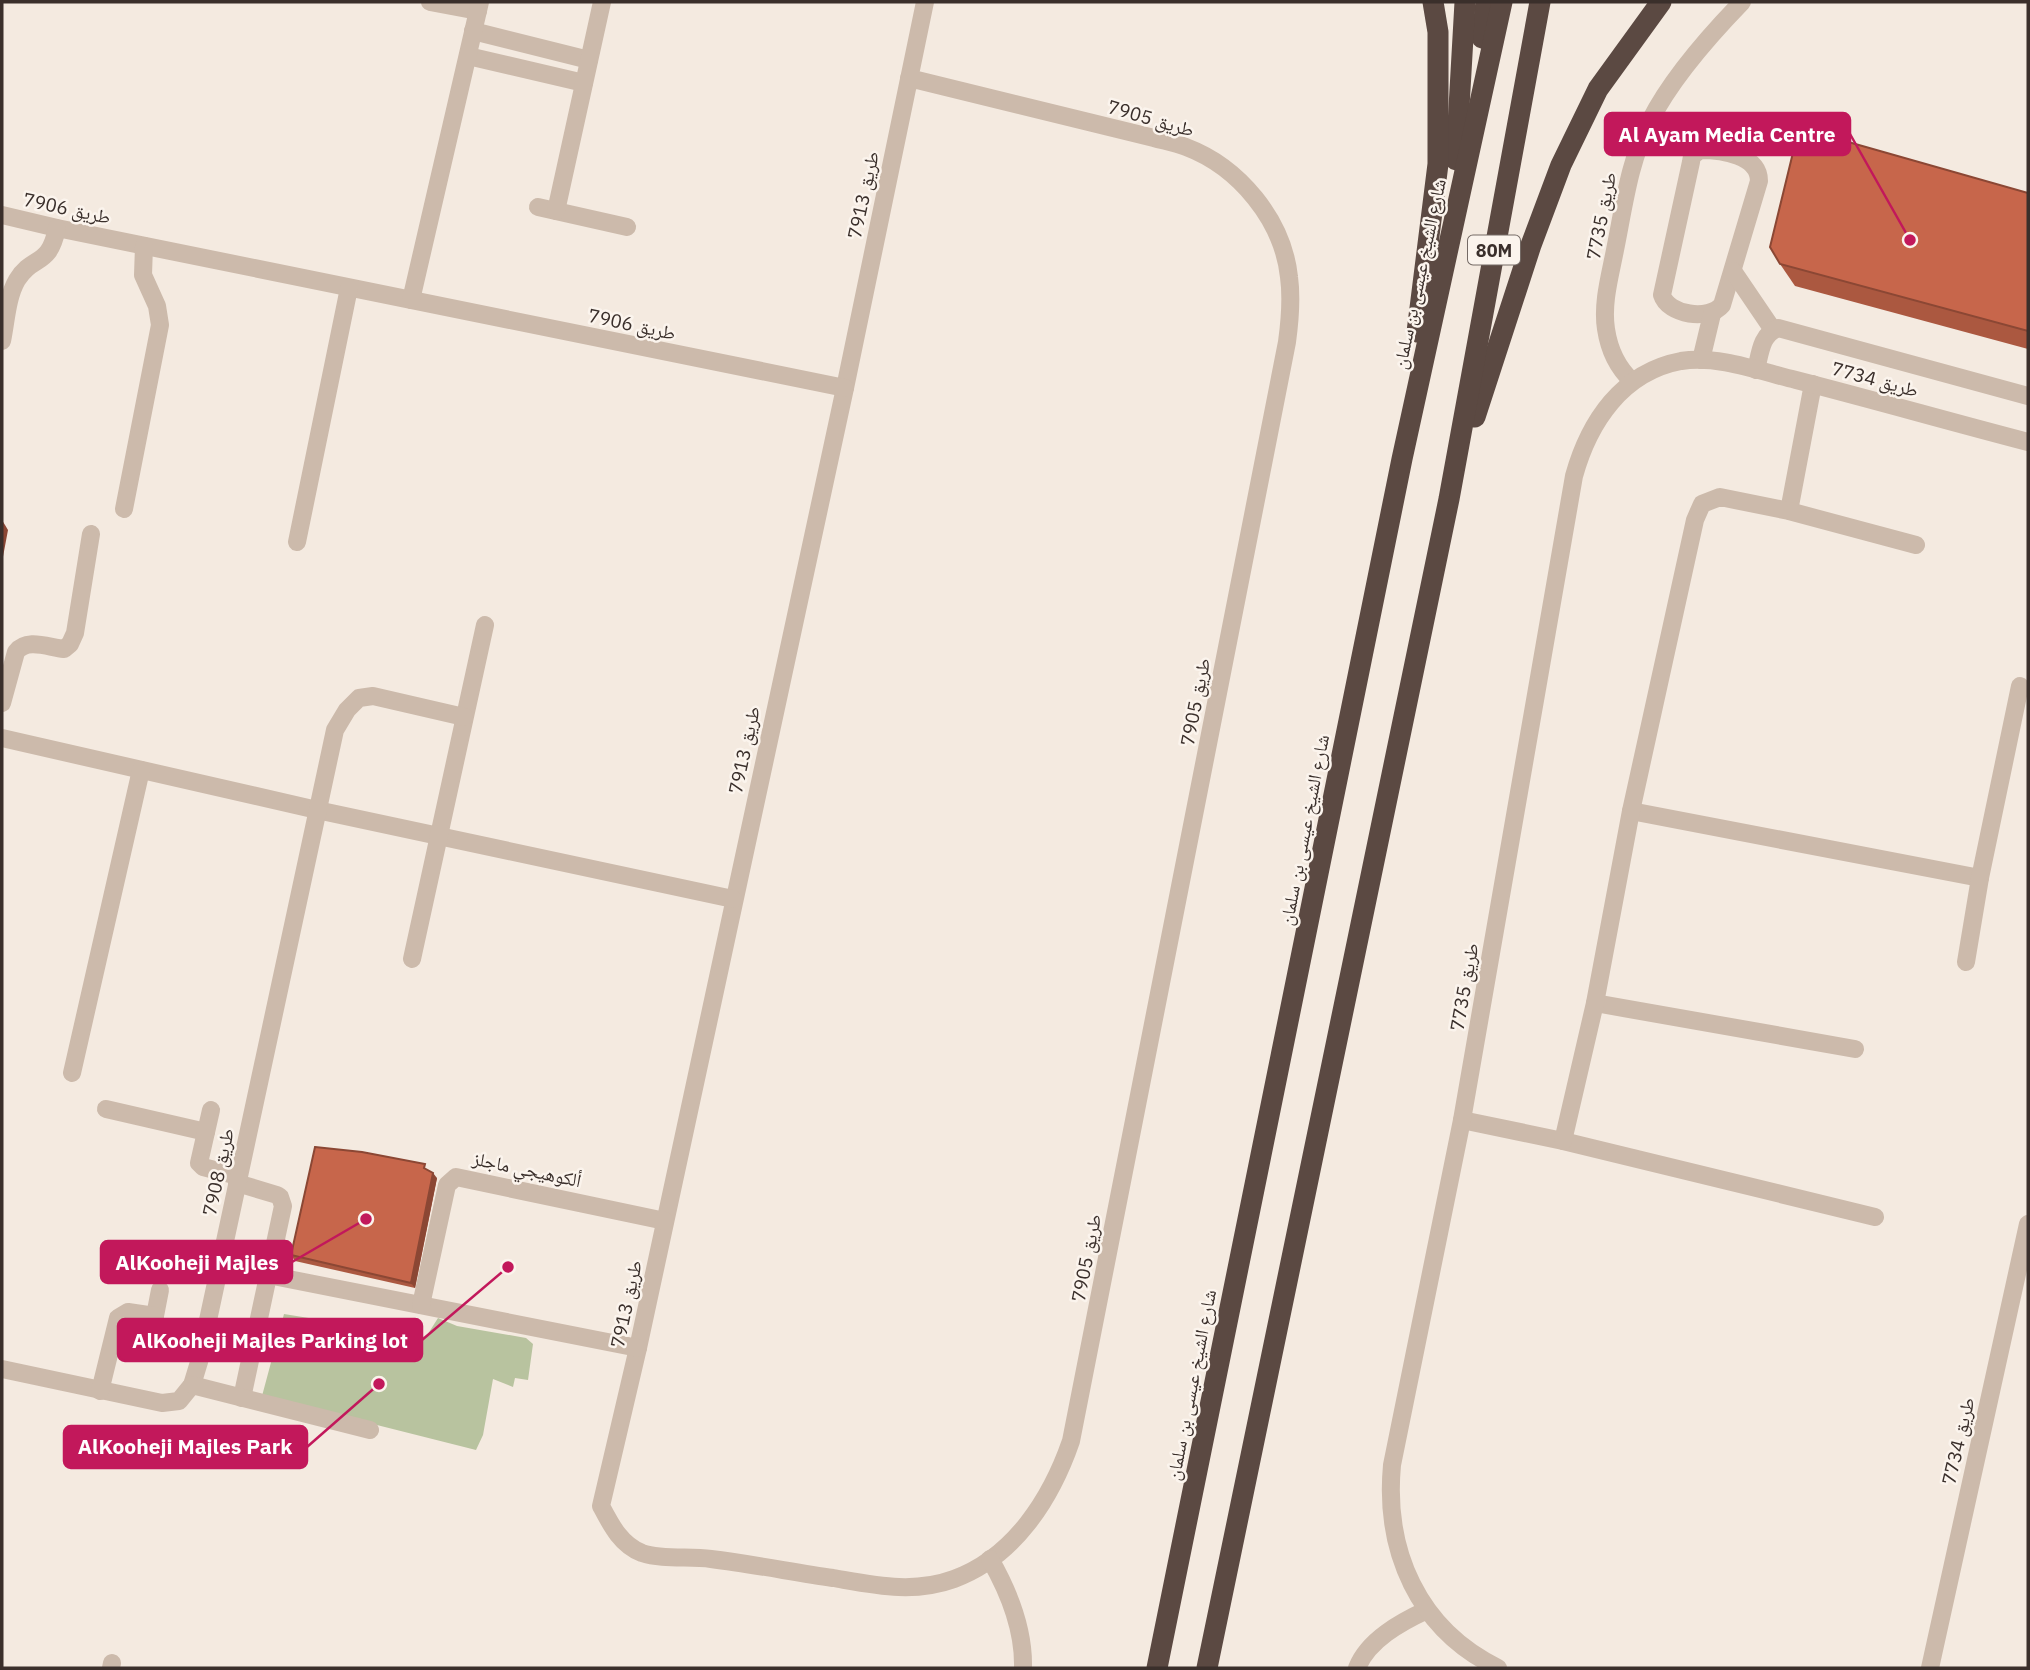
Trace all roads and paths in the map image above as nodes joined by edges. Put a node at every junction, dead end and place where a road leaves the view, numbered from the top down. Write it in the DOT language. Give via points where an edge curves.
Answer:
graph roads {
  1 [pos="430,2"];
  2 [pos="602,2"];
  3 [pos="925,2"];
  4 [pos="1433,2"];
  5 [pos="1465,2"];
  6 [pos="1486,2"];
  7 [pos="1502,2"];
  8 [pos="1542,2"];
  9 [pos="1661,2"];
  10 [pos="1742,2"];
  11 [pos="479,6"];
  12 [pos="474,32"];
  13 [pos="468,57"];
  14 [pos="589,60"];
  15 [pos="909,78"];
  16 [pos="583,83"];
  17 [pos="1464,176"];
  18 [pos="538,207"];
  19 [pos="556,211"];
  20 [pos="2,215"];
  21 [pos="627,227"];
  22 [pos="57,228"];
  23 [pos="1449,242"];
  24 [pos="144,246"];
  25 [pos="1732,271"];
  26 [pos="349,288"];
  27 [pos="411,300"];
  28 [pos="1712,314"];
  29 [pos="1773,330"];
  30 [pos="2,341"];
  31 [pos="1706,360"];
  32 [pos="1756,370"];
  33 [pos="1632,381"];
  34 [pos="1813,384"];
  35 [pos="845,388"];
  36 [pos="2028,396"];
  37 [pos="2028,442"];
  38 [pos="1402,459"];
  39 [pos="1449,499"];
  40 [pos="124,509"];
  41 [pos="1789,511"];
  42 [pos="91,534"];
  43 [pos="296,542"];
  44 [pos="1916,545"];
  45 [pos="485,625"];
  46 [pos="2020,686"];
  47 [pos="2,703"];
  48 [pos="464,717"];
  49 [pos="2,738"];
  50 [pos="141,770"];
  51 [pos="317,810"];
  52 [pos="1631,810"];
  53 [pos="439,836"];
  54 [pos="1980,878"];
  55 [pos="733,899"];
  56 [pos="412,959"];
  57 [pos="1966,962"];
  58 [pos="1595,1003"];
  59 [pos="1855,1049"];
  60 [pos="72,1073"];
  61 [pos="106,1109"];
  62 [pos="211,1110"];
  63 [pos="1462,1120"];
  64 [pos="206,1132"];
  65 [pos="1563,1141"];
  66 [pos="237,1179"];
  67 [pos="1875,1217"];
  68 [pos="665,1221"];
  69 [pos="2028,1224"];
  70 [pos="268,1275"];
  71 [pos="160,1290"];
  72 [pos="421,1305"];
  73 [pos="155,1316"];
  74 [pos="638,1348"];
  75 [pos="148,1352"];
  76 [pos="2,1369"];
  77 [pos="192,1385"];
  78 [pos="100,1391"];
  79 [pos="243,1395"];
  80 [pos="370,1430"];
  81 [pos="601,1506"];
  82 [pos="990,1559"];
  83 [pos="1427,1610"];
  84 [pos="1024,1668"];
  85 [pos="1157,1668"];
  86 [pos="1207,1668"];
  87 [pos="1357,1668"];
  88 [pos="1498,1668"];
  89 [pos="1930,1668"];
  1 -- 11 [label="street"];
  2 -- 14 [label="street"];
  3 -- 15 [label="street, طريق 7913"];
  4 -- 38 [label="highway" via="1438,32 1438,164"];
  5 -- 23 [label="highway"];
  6 -- 17 [label="highway"];
  7 -- 17 [label="highway, شارع الشيخ عيسى بن سلمان / 80M"];
  8 -- 39 [label="highway, 80M"];
  9 -- 39 [label="highway" via="1598,89 1561,165"];
  10 -- 33 [label="street, طريق 7735" via="1662,100 1634,158 1605,303 1613,354"];
  11 -- 12 [label="street"];
  12 -- 13 [label="street"];
  12 -- 14 [label="street"];
  13 -- 16 [label="street"];
  13 -- 27 [label="street"];
  14 -- 16 [label="street"];
  15 -- 35 [label="street, طريق 7913"];
  15 -- 82 [label="street, طريق 7905" via="1187,147 1217,163 1244,185 1265,211 1280,241 1292,308 1071,1441 1053,1486 1032,1519"];
  16 -- 19 [label="street"];
  17 -- 23 [label="highway, شارع الشيخ عيسى بن سلمان / 80M"];
  18 -- 19 [label="street"];
  19 -- 21 [label="street"];
  20 -- 22 [label="street, طريق 7906"];
  22 -- 24 [label="street, طريق 7906"];
  22 -- 30 [label="street" via="51,250 16,282"];
  23 -- 38 [label="highway, شارع الشيخ عيسى بن سلمان / 80M"];
  24 -- 26 [label="street, طريق 7906"];
  24 -- 40 [label="street" via="143,275 160,325"];
  25 -- 28 [label="street" via="1722,305"];
  25 -- 28 [label="street" via="1759,175 1747,160 1700,149 1691,162 1662,295 1671,308"];
  25 -- 29 [label="street"];
  26 -- 27 [label="street, طريق 7906"];
  26 -- 43 [label="street"];
  27 -- 35 [label="street, طريق 7906"];
  28 -- 31 [label="street"];
  29 -- 32 [label="street" via="1764,341"];
  29 -- 36 [label="street" via="1784,329"];
  31 -- 32 [label="street, طريق 7734"];
  31 -- 33 [label="street, طريق 7735" via="1670,364"];
  32 -- 34 [label="street, طريق 7734"];
  33 -- 63 [label="street, طريق 7735" via="1595,423 1574,476"];
  34 -- 37 [label="street, طريق 7734"];
  34 -- 41 [label="street"];
  35 -- 55 [label="street, طريق 7913"];
  38 -- 85 [label="highway, شارع الشيخ عيسى بن سلمان"];
  39 -- 86 [label="highway"];
  41 -- 44 [label="street"];
  41 -- 52 [label="street" via="1720,496 1702,504"];
  42 -- 47 [label="street" via="70,644 64,649 21,646"];
  45 -- 48 [label="street"];
  46 -- 54 [label="street"];
  48 -- 51 [label="street, طريق 7908" via="373,696 359,698 335,730"];
  48 -- 53 [label="street"];
  49 -- 50 [label="street"];
  50 -- 51 [label="street"];
  50 -- 60 [label="street"];
  51 -- 53 [label="street"];
  51 -- 66 [label="street, طريق 7908"];
  52 -- 54 [label="street"];
  52 -- 58 [label="street"];
  53 -- 55 [label="street"];
  53 -- 56 [label="street"];
  54 -- 57 [label="street"];
  55 -- 68 [label="street, طريق 7913"];
  58 -- 59 [label="street"];
  58 -- 65 [label="street"];
  61 -- 64 [label="street"];
  62 -- 64 [label="street"];
  63 -- 65 [label="street"];
  63 -- 83 [label="street, طريق 7735" via="1390,1488 1394,1535 1409,1580"];
  64 -- 66 [label="street" via="201,1165"];
  65 -- 67 [label="street"];
  66 -- 70 [label="street" via="281,1197"];
  66 -- 77 [label="street, طريق 7908"];
  68 -- 72 [label="street, ألكوهيجي ماجلز" via="456,1177 447,1185"];
  68 -- 74 [label="street, طريق 7913"];
  69 -- 89 [label="street, طريق 7734"];
  70 -- 72 [label="street"];
  70 -- 79 [label="street"];
  71 -- 73 [label="street"];
  72 -- 74 [label="street"];
  73 -- 75 [label="street"];
  73 -- 78 [label="street" via="128,1312 118,1318"];
  74 -- 81 [label="street, طريق 7913"];
  76 -- 78 [label="street"];
  77 -- 78 [label="street" via="173,1404"];
  77 -- 79 [label="street"];
  79 -- 80 [label="street"];
  81 -- 82 [label="street, طريق 7905" via="621,1538 643,1553 712,1559 897,1589 946,1582"];
  82 -- 84 [label="street" via="1014,1609"];
  83 -- 87 [label="street" via="1379,1639"];
  83 -- 88 [label="street, طريق 7735" via="1467,1650"];
}
